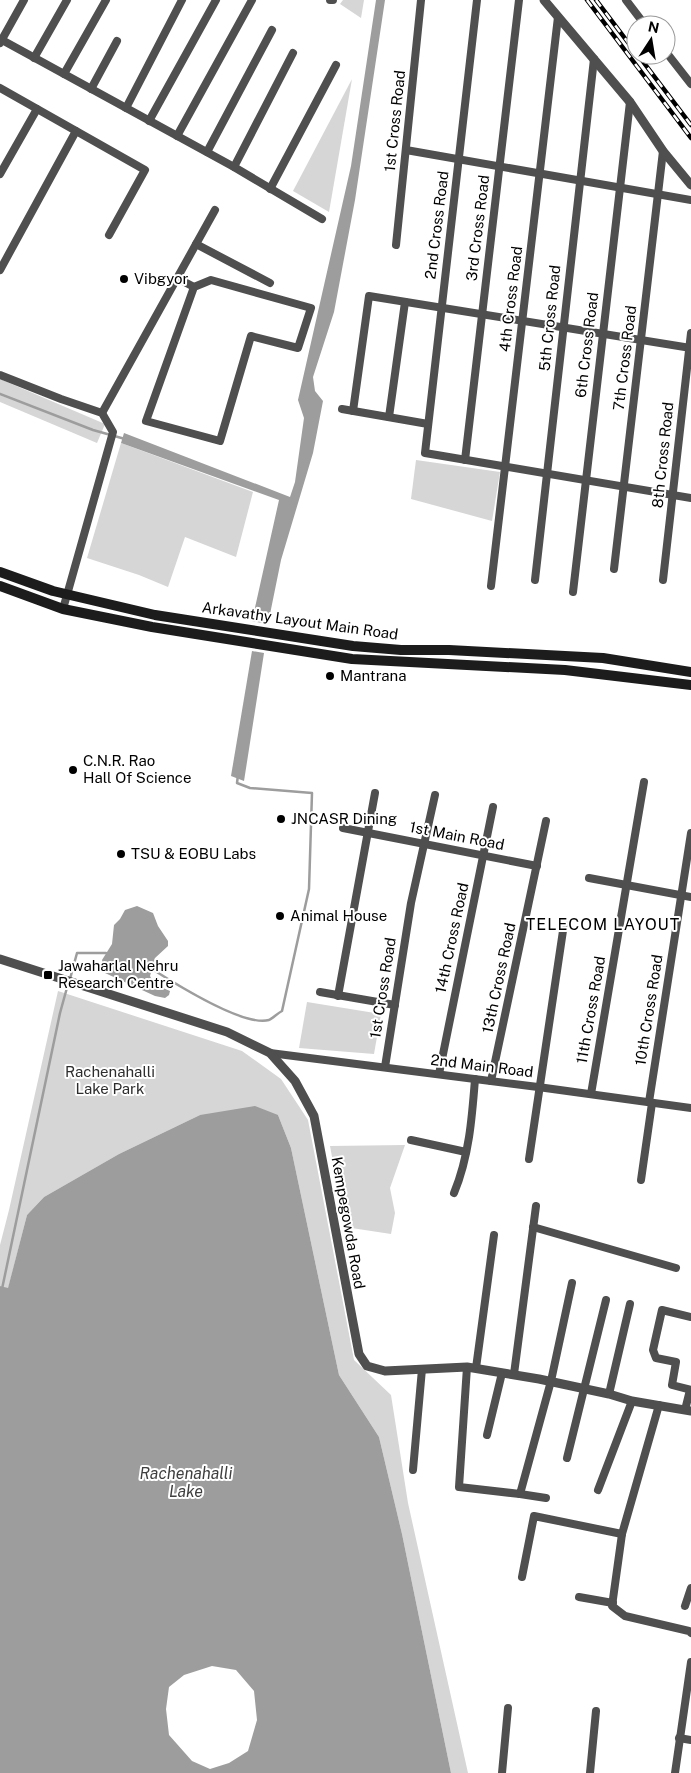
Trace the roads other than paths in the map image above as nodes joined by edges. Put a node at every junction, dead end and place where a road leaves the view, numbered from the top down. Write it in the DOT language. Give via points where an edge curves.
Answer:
graph roads {
  1 [pos="24,0"];
  2 [pos="67,0"];
  3 [pos="106,0"];
  4 [pos="182,0"];
  5 [pos="216,0"];
  6 [pos="252,0"];
  7 [pos="422,0"];
  8 [pos="477,0"];
  9 [pos="519,0"];
  10 [pos="544,0"];
  11 [pos="626,0"];
  12 [pos="637,15"];
  13 [pos="558,16"];
  14 [pos="272,30"];
  15 [pos="117,41"];
  16 [pos="1,42"];
  17 [pos="293,53"];
  18 [pos="34,58"];
  19 [pos="594,59"];
  20 [pos="676,64"];
  21 [pos="336,65"];
  22 [pos="64,74"];
  23 [pos="690,81"];
  24 [pos="0,88"];
  25 [pos="91,89"];
  26 [pos="630,102"];
  27 [pos="126,108"];
  28 [pos="37,109"];
  29 [pos="149,121"];
  30 [pos="76,131"];
  31 [pos="177,136"];
  32 [pos="406,150"];
  33 [pos="664,151"];
  34 [pos="207,152"];
  35 [pos="458,159"];
  36 [pos="499,166"];
  37 [pos="234,167"];
  38 [pos="0,174"];
  39 [pos="540,174"];
  40 [pos="580,180"];
  41 [pos="691,184"];
  42 [pos="620,188"];
  43 [pos="270,189"];
  44 [pos="658,194"];
  45 [pos="691,200"];
  46 [pos="215,210"];
  47 [pos="322,219"];
  48 [pos="109,235"];
  49 [pos="196,244"];
  50 [pos="396,246"];
  51 [pos="0,270"];
  52 [pos="177,278"];
  53 [pos="270,283"];
  54 [pos="194,287"];
  55 [pos="405,302"];
  56 [pos="441,307"];
  57 [pos="482,314"];
  58 [pos="522,320"];
  59 [pos="563,327"];
  60 [pos="603,333"];
  61 [pos="691,333"];
  62 [pos="641,340"];
  63 [pos="690,348"];
  64 [pos="0,374"];
  65 [pos="342,409"];
  66 [pos="353,411"];
  67 [pos="102,413"];
  68 [pos="389,417"];
  69 [pos="428,424"];
  70 [pos="465,460"];
  71 [pos="505,467"];
  72 [pos="547,474"];
  73 [pos="586,481"];
  74 [pos="623,487"];
  75 [pos="673,495"];
  76 [pos="691,498"];
  77 [pos="614,568"];
  78 [pos="0,572"];
  79 [pos="534,580"];
  80 [pos="663,580"];
  81 [pos="0,586"];
  82 [pos="491,586"];
  83 [pos="573,592"];
  84 [pos="66,594"];
  85 [pos="63,609"];
  86 [pos="565,656"];
  87 [pos="565,670"];
  88 [pos="691,672"];
  89 [pos="691,685"];
  90 [pos="644,782"];
  91 [pos="375,793"];
  92 [pos="435,795"];
  93 [pos="493,808"];
  94 [pos="546,821"];
  95 [pos="343,828"];
  96 [pos="369,833"];
  97 [pos="691,833"];
  98 [pos="424,844"];
  99 [pos="483,856"];
  100 [pos="537,866"];
  101 [pos="588,878"];
  102 [pos="626,884"];
  103 [pos="681,895"];
  104 [pos="691,897"];
  105 [pos="564,924"];
  106 [pos="0,959"];
  107 [pos="320,992"];
  108 [pos="338,996"];
  109 [pos="395,1005"];
  110 [pos="270,1053"];
  111 [pos="385,1067"];
  112 [pos="439,1074"];
  113 [pos="476,1079"];
  114 [pos="491,1081"];
  115 [pos="538,1086"];
  116 [pos="591,1094"];
  117 [pos="650,1102"];
  118 [pos="691,1108"];
  119 [pos="411,1140"];
  120 [pos="466,1152"];
  121 [pos="528,1159"];
  122 [pos="641,1180"];
  123 [pos="454,1193"];
  124 [pos="536,1206"];
  125 [pos="534,1227"];
  126 [pos="494,1236"];
  127 [pos="676,1268"];
  128 [pos="572,1283"];
  129 [pos="606,1300"];
  130 [pos="630,1304"];
  131 [pos="691,1317"];
  132 [pos="472,1368"];
  133 [pos="422,1369"];
  134 [pos="502,1373"];
  135 [pos="514,1374"];
  136 [pos="551,1381"];
  137 [pos="585,1389"];
  138 [pos="691,1390"];
  139 [pos="609,1394"];
  140 [pos="632,1401"];
  141 [pos="659,1405"];
  142 [pos="688,1410"];
  143 [pos="487,1435"];
  144 [pos="567,1458"];
  145 [pos="414,1470"];
  146 [pos="598,1490"];
  147 [pos="520,1494"];
  148 [pos="546,1498"];
  149 [pos="622,1534"];
  150 [pos="522,1577"];
  151 [pos="691,1588"];
  152 [pos="579,1597"];
  153 [pos="612,1602"];
  154 [pos="686,1606"];
  155 [pos="691,1633"];
  156 [pos="691,1662"];
  157 [pos="508,1708"];
  158 [pos="596,1711"];
  159 [pos="679,1738"];
  160 [pos="691,1740"];
  161 [pos="502,1773"];
  162 [pos="590,1773"];
  163 [pos="675,1773"];
  1 -- 16 [label="street"];
  2 -- 18 [label="street"];
  3 -- 22 [label="street"];
  4 -- 27 [label="street"];
  5 -- 29 [label="street"];
  6 -- 31 [label="street"];
  7 -- 32 [label="street, 1st Cross Road"];
  8 -- 35 [label="street, 2nd Cross Road"];
  9 -- 36 [label="street, 3rd Cross Road"];
  10 -- 13 [label="street"];
  11 -- 12 [label="street"];
  13 -- 19 [label="street"];
  13 -- 39 [label="street, 4th Cross Road"];
  14 -- 34 [label="street"];
  15 -- 25 [label="street"];
  16 -- 18 [label="street"];
  17 -- 37 [label="street"];
  18 -- 22 [label="street"];
  19 -- 26 [label="street"];
  19 -- 40 [label="street, 5th Cross Road"];
  20 -- 23 [label="street"];
  21 -- 43 [label="street"];
  22 -- 25 [label="street"];
  24 -- 28 [label="street"];
  25 -- 27 [label="street"];
  26 -- 33 [label="street"];
  26 -- 42 [label="street, 6th Cross Road"];
  27 -- 29 [label="street"];
  28 -- 30 [label="street"];
  28 -- 38 [label="street"];
  29 -- 31 [label="street"];
  30 -- 48 [label="street" via="145,170"];
  30 -- 51 [label="street"];
  31 -- 34 [label="street"];
  32 -- 35 [label="street"];
  32 -- 50 [label="street, 1st Cross Road"];
  33 -- 41 [label="street"];
  33 -- 44 [label="street, 7th Cross Road"];
  34 -- 37 [label="street"];
  35 -- 36 [label="street"];
  35 -- 56 [label="street, 2nd Cross Road"];
  36 -- 39 [label="street"];
  36 -- 57 [label="street, 3rd Cross Road"];
  37 -- 43 [label="street"];
  39 -- 40 [label="street"];
  39 -- 58 [label="street, 4th Cross Road"];
  40 -- 42 [label="street"];
  40 -- 59 [label="street, 5th Cross Road"];
  42 -- 44 [label="street"];
  42 -- 60 [label="street, 6th Cross Road"];
  43 -- 47 [label="street"];
  44 -- 45 [label="street"];
  44 -- 62 [label="street, 7th Cross Road"];
  46 -- 49 [label="street"];
  49 -- 52 [label="street"];
  49 -- 53 [label="street"];
  52 -- 54 [label="street"];
  52 -- 67 [label="street"];
  54 -- 54 [label="street" via="211,280 311,308 298,348 251,336 220,441 146,421"];
  55 -- 56 [label="street"];
  55 -- 66 [label="street" via="369,296"];
  55 -- 68 [label="street"];
  56 -- 57 [label="street"];
  56 -- 69 [label="street, 2nd Cross Road"];
  57 -- 58 [label="street"];
  57 -- 70 [label="street, 3rd Cross Road"];
  58 -- 59 [label="street"];
  58 -- 71 [label="street, 4th Cross Road"];
  59 -- 60 [label="street"];
  59 -- 72 [label="street, 5th Cross Road"];
  60 -- 62 [label="street"];
  60 -- 73 [label="street, 6th Cross Road"];
  61 -- 63 [label="street, 8th Cross Road"];
  62 -- 63 [label="street"];
  62 -- 74 [label="street, 7th Cross Road"];
  63 -- 75 [label="street, 8th Cross Road"];
  64 -- 67 [label="street"];
  65 -- 66 [label="street"];
  66 -- 68 [label="street"];
  67 -- 84 [label="street" via="113,432"];
  68 -- 69 [label="street"];
  69 -- 70 [label="street, 2nd Cross Road" via="425,453"];
  70 -- 71 [label="street"];
  71 -- 72 [label="street"];
  71 -- 82 [label="street, 4th Cross Road"];
  72 -- 73 [label="street"];
  72 -- 79 [label="street, 5th Cross Road"];
  73 -- 74 [label="street"];
  73 -- 83 [label="street, 6th Cross Road"];
  74 -- 75 [label="street"];
  74 -- 77 [label="street, 7th Cross Road"];
  75 -- 76 [label="street"];
  75 -- 80 [label="street, 8th Cross Road"];
  78 -- 84 [label="main road, Arkavathy Layout Main Road"];
  81 -- 85 [label="main road, Arkavathy Layout Main Road"];
  84 -- 85 [label="street"];
  84 -- 86 [label="main road, Arkavathy Layout Main Road" via="155,615 354,646"];
  85 -- 87 [label="main road, Arkavathy Layout Main Road" via="152,627 352,659"];
  86 -- 87 [label="main road"];
  86 -- 88 [label="main road, Arkavathy Layout Main Road" via="603,658"];
  87 -- 89 [label="main road, Arkavathy Layout Main Road"];
  90 -- 102 [label="street, 11th Cross Road"];
  91 -- 96 [label="street"];
  92 -- 98 [label="street, 1st Cross Road"];
  93 -- 99 [label="street, 14th Cross Road"];
  94 -- 100 [label="street, 13th Cross Road"];
  95 -- 96 [label="street, 1st Main Road"];
  96 -- 98 [label="street, 1st Main Road"];
  96 -- 108 [label="street"];
  97 -- 103 [label="street, 10th Cross Road"];
  98 -- 99 [label="street, 1st Main Road"];
  98 -- 109 [label="street, 1st Cross Road"];
  99 -- 100 [label="street, 1st Main Road"];
  99 -- 112 [label="street, 14th Cross Road"];
  100 -- 114 [label="street, 13th Cross Road"];
  101 -- 102 [label="street"];
  102 -- 103 [label="street"];
  102 -- 116 [label="street, 11th Cross Road"];
  103 -- 104 [label="street"];
  103 -- 117 [label="street, 10th Cross Road"];
  105 -- 115 [label="street"];
  106 -- 110 [label="street, Kempegowda Road" via="227,1032"];
  107 -- 108 [label="street"];
  108 -- 109 [label="street"];
  109 -- 111 [label="street, 1st Cross Road"];
  110 -- 111 [label="street, 2nd Main Road"];
  110 -- 133 [label="street, Kempegowda Road" via="295,1081 314,1116 359,1354 367,1366 385,1371"];
  111 -- 112 [label="street, 2nd Main Road"];
  112 -- 113 [label="street, 2nd Main Road"];
  113 -- 114 [label="street, 2nd Main Road"];
  113 -- 120 [label="street"];
  114 -- 115 [label="street, 2nd Main Road"];
  115 -- 116 [label="street, 2nd Main Road"];
  115 -- 121 [label="street"];
  116 -- 117 [label="street, 2nd Main Road"];
  117 -- 118 [label="street, 2nd Main Road"];
  117 -- 122 [label="street, 10th Cross Road"];
  119 -- 120 [label="street"];
  120 -- 123 [label="street"];
  124 -- 125 [label="street"];
  125 -- 127 [label="street"];
  125 -- 135 [label="street"];
  126 -- 132 [label="street"];
  128 -- 136 [label="street"];
  129 -- 137 [label="street"];
  130 -- 139 [label="street"];
  131 -- 138 [label="street" via="662,1310 653,1350 656,1358 676,1362 672,1385"];
  132 -- 133 [label="street, Kempegowda Road"];
  132 -- 134 [label="street, Kempegowda Road"];
  132 -- 147 [label="street" via="460,1487"];
  133 -- 145 [label="street"];
  134 -- 135 [label="street, Kempegowda Road"];
  134 -- 143 [label="street"];
  135 -- 136 [label="street, Kempegowda Road"];
  136 -- 137 [label="street, Kempegowda Road"];
  136 -- 147 [label="street"];
  137 -- 139 [label="street, Kempegowda Road"];
  137 -- 144 [label="street"];
  138 -- 142 [label="street"];
  139 -- 140 [label="street, Kempegowda Road"];
  140 -- 141 [label="street, Kempegowda Road"];
  140 -- 146 [label="street"];
  141 -- 142 [label="street, Kempegowda Road"];
  141 -- 149 [label="street"];
  147 -- 148 [label="street"];
  149 -- 150 [label="street" via="534,1516"];
  149 -- 153 [label="street"];
  151 -- 154 [label="street"];
  152 -- 153 [label="street"];
  153 -- 155 [label="street" via="612,1606 625,1616"];
  156 -- 159 [label="street"];
  157 -- 161 [label="street"];
  158 -- 162 [label="street"];
  159 -- 160 [label="street"];
  159 -- 163 [label="street"];
}
